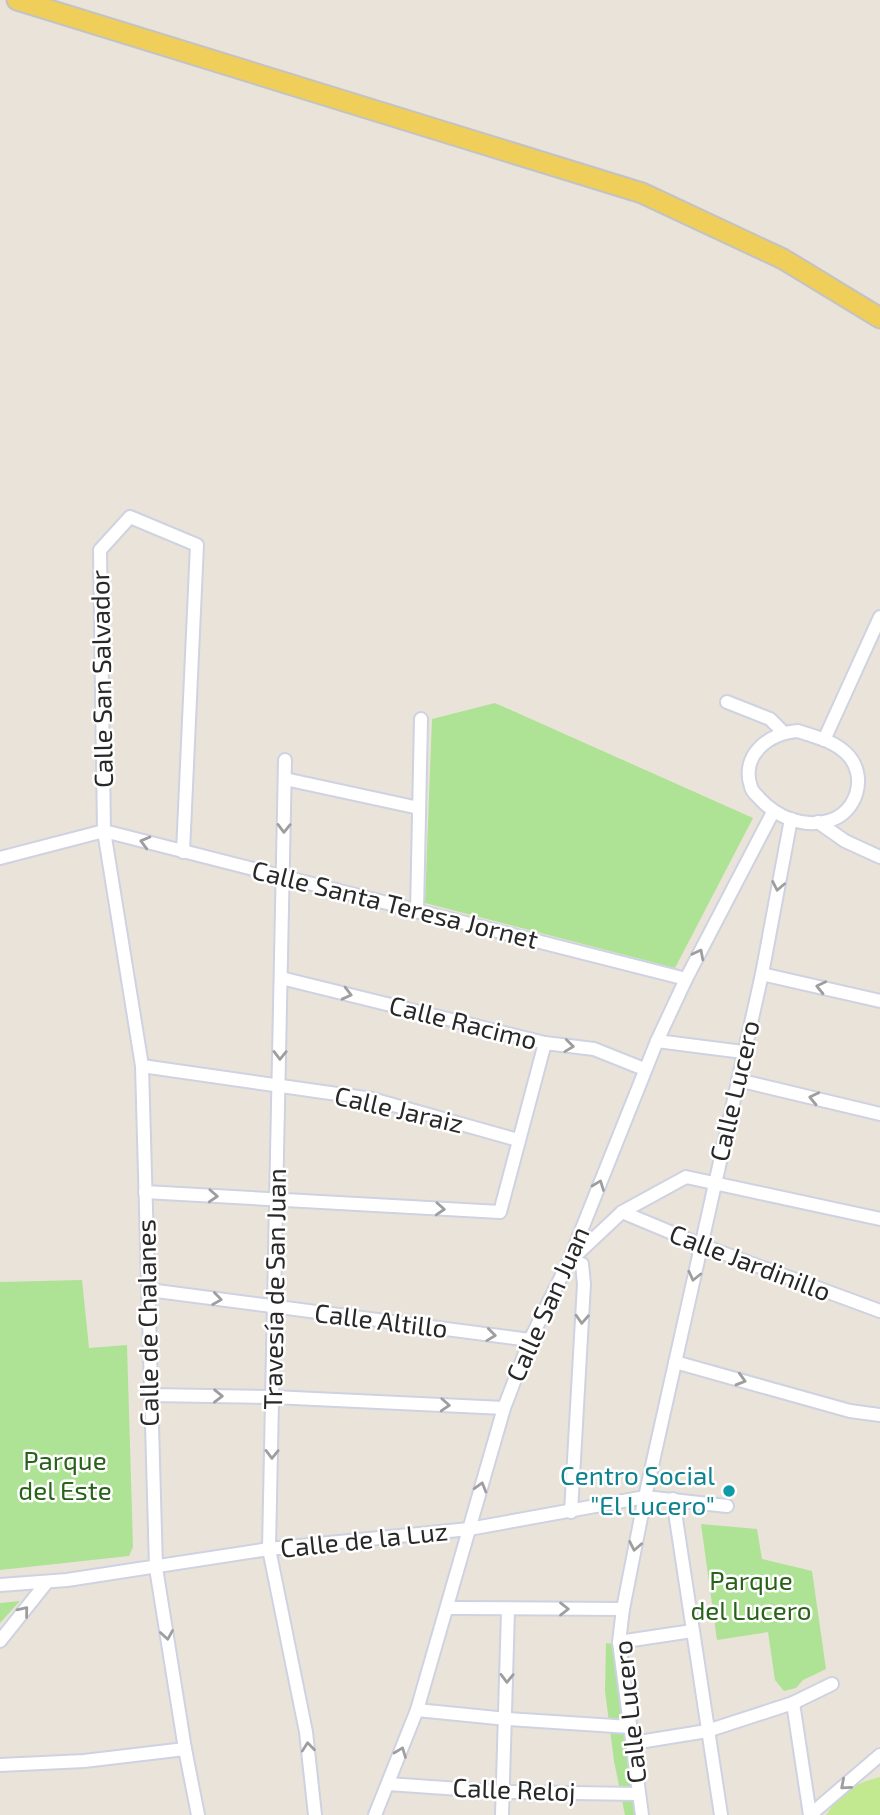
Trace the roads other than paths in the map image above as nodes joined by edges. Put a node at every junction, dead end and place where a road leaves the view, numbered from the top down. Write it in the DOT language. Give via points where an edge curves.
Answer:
graph roads {
  1 [pos="17,0"];
  2 [pos="880,318"];
  3 [pos="880,617"];
  4 [pos="727,702"];
  5 [pos="421,719"];
  6 [pos="783,732"];
  7 [pos="824,740"];
  8 [pos="285,760"];
  9 [pos="285,779"];
  10 [pos="419,808"];
  11 [pos="773,812"];
  12 [pos="791,819"];
  13 [pos="818,822"];
  14 [pos="104,831"];
  15 [pos="183,852"];
  16 [pos="880,857"];
  17 [pos="0,858"];
  18 [pos="283,876"];
  19 [pos="417,912"];
  20 [pos="762,974"];
  21 [pos="281,978"];
  22 [pos="686,979"];
  23 [pos="880,1001"];
  24 [pos="657,1041"];
  25 [pos="545,1044"];
  26 [pos="743,1052"];
  27 [pos="142,1066"];
  28 [pos="644,1069"];
  29 [pos="738,1080"];
  30 [pos="279,1085"];
  31 [pos="880,1114"];
  32 [pos="518,1140"];
  33 [pos="714,1184"];
  34 [pos="145,1192"];
  35 [pos="276,1199"];
  36 [pos="622,1212"];
  37 [pos="880,1219"];
  38 [pos="701,1245"];
  39 [pos="569,1261"];
  40 [pos="149,1290"];
  41 [pos="275,1307"];
  42 [pos="880,1311"];
  43 [pos="530,1340"];
  44 [pos="675,1362"];
  45 [pos="150,1395"];
  46 [pos="273,1397"];
  47 [pos="504,1408"];
  48 [pos="880,1415"];
  49 [pos="645,1497"];
  50 [pos="673,1499"];
  51 [pos="727,1506"];
  52 [pos="571,1512"];
  53 [pos="469,1530"];
  54 [pos="269,1549"];
  55 [pos="156,1568"];
  56 [pos="47,1582"];
  57 [pos="0,1585"];
  58 [pos="447,1608"];
  59 [pos="623,1609"];
  60 [pos="509,1610"];
  61 [pos="692,1631"];
  62 [pos="0,1641"];
  63 [pos="619,1642"];
  64 [pos="832,1684"];
  65 [pos="793,1703"];
  66 [pos="417,1710"];
  67 [pos="507,1719"];
  68 [pos="630,1727"];
  69 [pos="707,1731"];
  70 [pos="633,1744"];
  71 [pos="185,1749"];
  72 [pos="880,1755"];
  73 [pos="0,1765"];
  74 [pos="388,1784"];
  75 [pos="503,1792"];
  76 [pos="639,1794"];
  77 [pos="198,1815"];
  78 [pos="315,1815"];
  79 [pos="375,1815"];
  80 [pos="502,1815"];
  81 [pos="642,1815"];
  82 [pos="720,1815"];
  83 [pos="810,1815"];
  1 -- 2 [label="main road" via="642,193 783,259"];
  3 -- 7 [label="street"];
  4 -- 6 [label="street" via="770,719"];
  5 -- 10 [label="street"];
  6 -- 7 [label="street" via="798,731"];
  6 -- 11 [label="street" via="762,743 748,771 751,789"];
  7 -- 13 [label="street" via="849,755 857,774 858,794 842,816"];
  8 -- 9 [label="street, Travesía de San Juan"];
  9 -- 10 [label="street"];
  9 -- 18 [label="street, Travesía de San Juan, one-way"];
  10 -- 19 [label="street"];
  11 -- 12 [label="street"];
  22 -- 11 [label="street, Calle San Juan, one-way"];
  12 -- 13 [label="street"];
  12 -- 20 [label="street, Calle Lucero, one-way"];
  13 -- 16 [label="street"];
  15 -- 14 [label="street, Calle Santa Teresa Jornet, one-way"];
  14 -- 15 [label="street, Calle San Salvador" via="100,550 130,517 197,545"];
  14 -- 17 [label="street"];
  14 -- 27 [label="street, Calle de Chalanes"];
  15 -- 18 [label="street, Calle Santa Teresa Jornet"];
  18 -- 19 [label="street, Calle Santa Teresa Jornet"];
  18 -- 21 [label="street, Travesía de San Juan"];
  19 -- 22 [label="street, Calle Santa Teresa Jornet"];
  23 -- 20 [label="street, one-way"];
  20 -- 26 [label="street, Calle Lucero"];
  21 -- 25 [label="street, Calle Racimo, one-way"];
  21 -- 30 [label="street, Travesía de San Juan, one-way"];
  22 -- 24 [label="street, Calle San Juan"];
  24 -- 26 [label="street"];
  24 -- 28 [label="street, Calle San Juan"];
  25 -- 28 [label="street, Calle Racimo, one-way" via="594,1049"];
  25 -- 32 [label="street"];
  26 -- 29 [label="street, Calle Lucero"];
  27 -- 30 [label="street, Calle Jaraiz"];
  27 -- 34 [label="street, Calle de Chalanes"];
  39 -- 28 [label="street, Calle San Juan, one-way"];
  31 -- 29 [label="street, one-way"];
  29 -- 33 [label="street, Calle Lucero"];
  30 -- 32 [label="street, Calle Jaraiz" via="372,1099"];
  30 -- 35 [label="street, Travesía de San Juan"];
  35 -- 32 [label="street, one-way" via="500,1212"];
  33 -- 36 [label="street" via="686,1177"];
  33 -- 37 [label="street"];
  33 -- 38 [label="street, Calle Lucero"];
  34 -- 35 [label="street, one-way"];
  34 -- 40 [label="street, Calle de Chalanes"];
  35 -- 41 [label="street, Travesía de San Juan"];
  36 -- 38 [label="street, Calle Jardinillo"];
  36 -- 39 [label="street"];
  38 -- 42 [label="street, Calle Jardinillo"];
  38 -- 44 [label="street, Calle Lucero, one-way"];
  39 -- 43 [label="street, Calle San Juan"];
  39 -- 52 [label="street, one-way" via="582,1264 584,1283"];
  40 -- 41 [label="street, Calle Altillo, one-way"];
  40 -- 45 [label="street, Calle de Chalanes"];
  41 -- 43 [label="street, Calle Altillo, one-way"];
  41 -- 46 [label="street, Travesía de San Juan"];
  43 -- 47 [label="street, Calle San Juan"];
  44 -- 48 [label="street, one-way" via="850,1411"];
  44 -- 49 [label="street, Calle Lucero"];
  45 -- 46 [label="street, one-way"];
  45 -- 55 [label="street, Calle de Chalanes"];
  46 -- 47 [label="street, one-way"];
  46 -- 54 [label="street, Travesía de San Juan, one-way"];
  53 -- 47 [label="street, Calle San Juan, one-way"];
  49 -- 50 [label="street, Calle de la Luz"];
  49 -- 52 [label="street, Calle de la Luz"];
  49 -- 59 [label="street, Calle Lucero, one-way"];
  50 -- 51 [label="street, Calle de la Luz"];
  50 -- 61 [label="street"];
  52 -- 53 [label="street, Calle de la Luz"];
  53 -- 54 [label="street, Calle de la Luz"];
  53 -- 58 [label="street, Calle San Juan"];
  54 -- 55 [label="street, Calle de la Luz"];
  78 -- 54 [label="street, Travesía de San Juan, one-way" via="306,1732"];
  55 -- 56 [label="street, Calle de la Luz"];
  55 -- 71 [label="street, Calle de Chalanes, one-way"];
  56 -- 57 [label="street, Calle de la Luz"];
  62 -- 56 [label="street, one-way"];
  58 -- 60 [label="street"];
  58 -- 66 [label="street, Calle San Juan"];
  60 -- 59 [label="street, one-way"];
  59 -- 63 [label="street, Calle Lucero"];
  60 -- 67 [label="street, one-way"];
  61 -- 63 [label="street"];
  61 -- 69 [label="street"];
  63 -- 68 [label="street, Calle Lucero"];
  64 -- 65 [label="street"];
  65 -- 69 [label="street"];
  65 -- 83 [label="street"];
  66 -- 67 [label="street"];
  74 -- 66 [label="street, Calle San Juan, one-way"];
  67 -- 68 [label="street"];
  67 -- 75 [label="street"];
  68 -- 70 [label="street, Calle Lucero"];
  69 -- 70 [label="street"];
  69 -- 82 [label="street"];
  70 -- 76 [label="street, Calle Lucero"];
  71 -- 73 [label="street"];
  71 -- 77 [label="street, Calle de Chalanes"];
  72 -- 83 [label="street, one-way"];
  74 -- 75 [label="street, Calle Reloj"];
  74 -- 79 [label="street, Calle San Juan"];
  75 -- 76 [label="street, Calle Reloj"];
  75 -- 80 [label="street"];
  76 -- 81 [label="street, Calle Lucero"];
}
